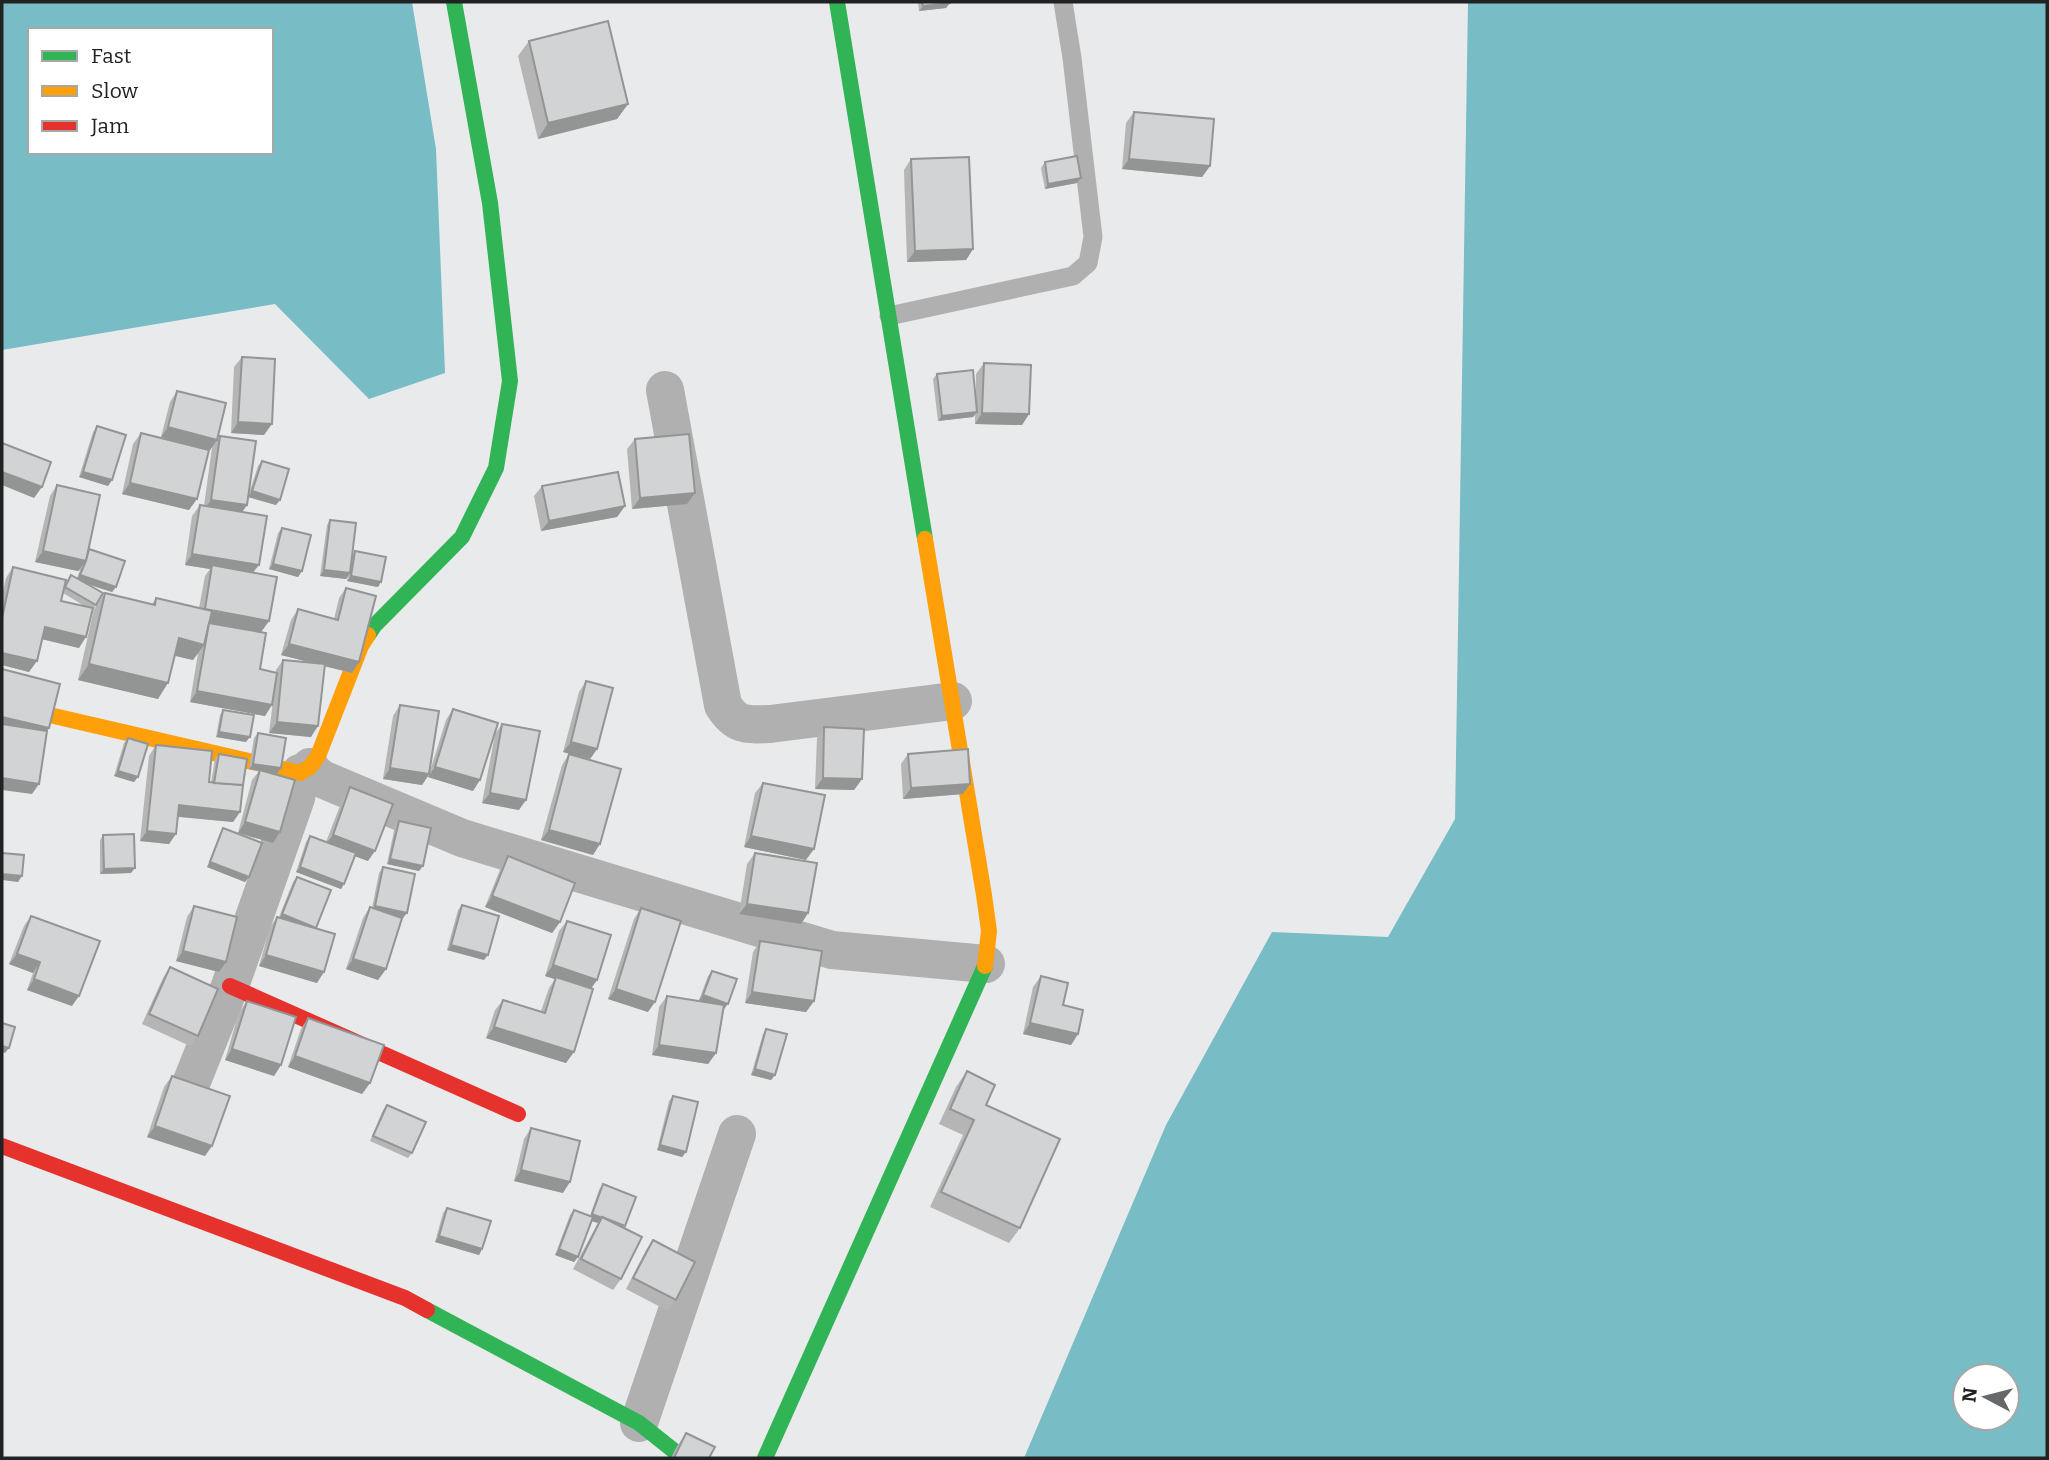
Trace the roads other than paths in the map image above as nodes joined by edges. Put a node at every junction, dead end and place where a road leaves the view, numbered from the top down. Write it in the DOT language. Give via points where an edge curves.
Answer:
graph roads {
  1 [pos="454,2"];
  2 [pos="837,2"];
  3 [pos="1063,2"];
  4 [pos="889,316"];
  5 [pos="665,390"];
  6 [pos="953,701"];
  7 [pos="2,704"];
  8 [pos="305,770"];
  9 [pos="986,964"];
  10 [pos="230,986"];
  11 [pos="190,1086"];
  12 [pos="518,1114"];
  13 [pos="737,1134"];
  14 [pos="2,1146"];
  15 [pos="639,1423"];
  16 [pos="683,1458"];
  17 [pos="765,1458"];
  1 -- 8 [label="street" via="490,203 510,382 496,468 462,537 374,626 361,646 318,756"];
  2 -- 4 [label="street"];
  3 -- 4 [label="lane" via="1093,237 1088,263 1073,276"];
  4 -- 6 [label="street"];
  5 -- 6 [label="street" via="723,705 731,718 747,725 770,724"];
  6 -- 9 [label="street" via="989,931"];
  7 -- 8 [label="street"];
  8 -- 9 [label="street" via="462,838 832,950"];
  8 -- 10 [label="street"];
  9 -- 17 [label="street"];
  10 -- 11 [label="street"];
  10 -- 12 [label="street"];
  13 -- 15 [label="street"];
  14 -- 15 [label="street" via="405,1298"];
  15 -- 16 [label="street"];
}
